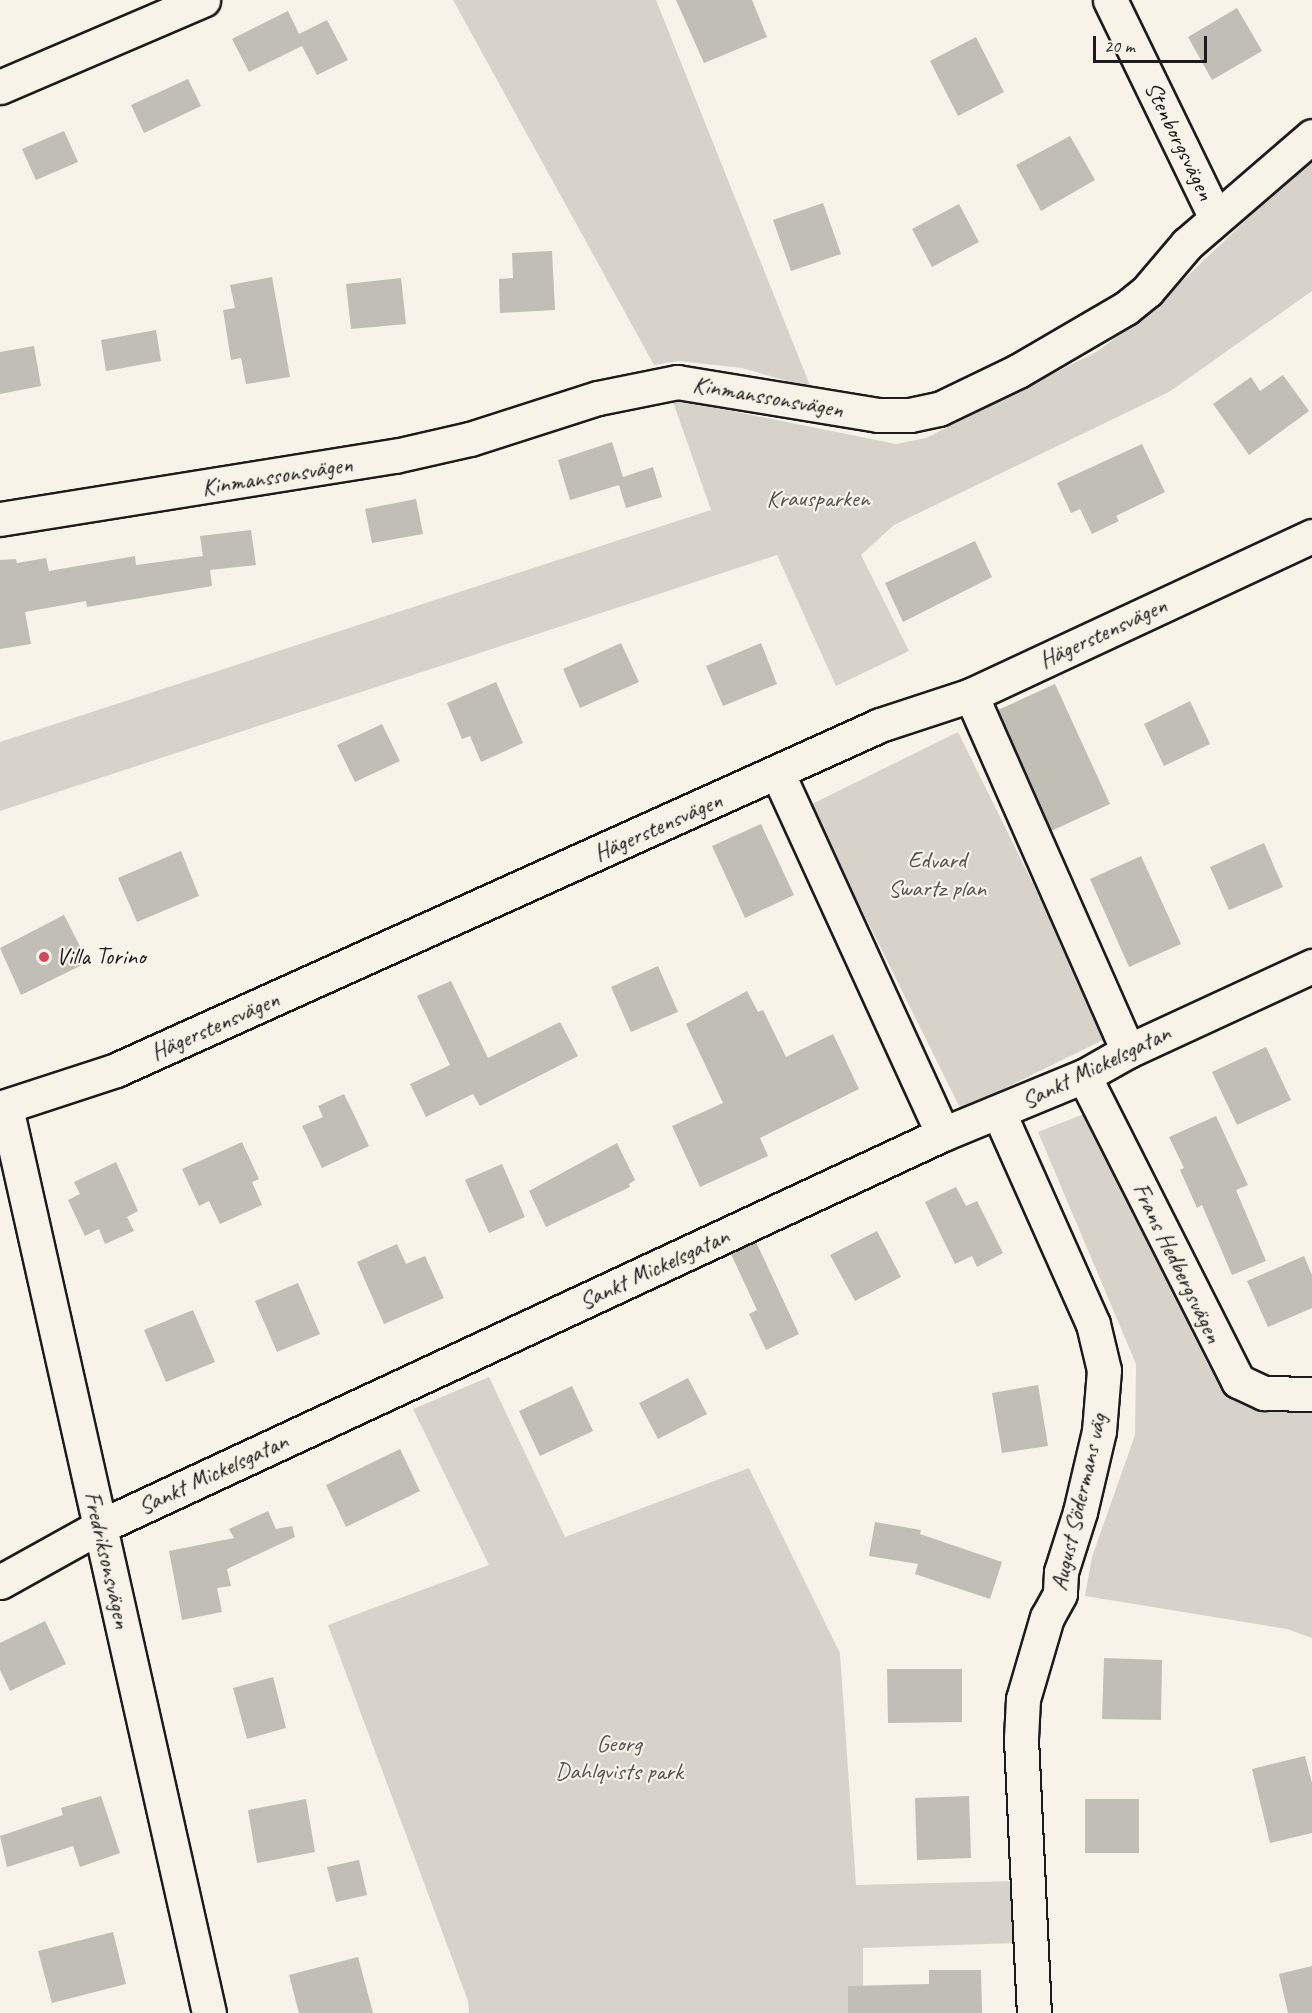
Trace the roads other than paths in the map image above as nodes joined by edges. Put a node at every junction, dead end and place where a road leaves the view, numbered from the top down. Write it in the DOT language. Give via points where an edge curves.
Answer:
graph roads {
  1 [pos="202,0"];
  2 [pos="1110,0"];
  3 [pos="0,87"];
  4 [pos="1312,136"];
  5 [pos="1216,218"];
  6 [pos="0,519"];
  7 [pos="1312,536"];
  8 [pos="971,695"];
  9 [pos="778,774"];
  10 [pos="1312,966"];
  11 [pos="1128,1051"];
  12 [pos="1084,1076"];
  13 [pos="3,1108"];
  14 [pos="999,1113"];
  15 [pos="943,1134"];
  16 [pos="1312,1394"];
  17 [pos="99,1527"];
  18 [pos="0,1582"];
  19 [pos="209,2013"];
  20 [pos="1034,2013"];
  1 -- 3 [label="street"];
  2 -- 5 [label="street, Stenborgsvägen"];
  4 -- 5 [label="street, Kinmanssonsvägen"];
  5 -- 6 [label="street, Kinmanssonsvägen" via="1126,308 1018,371 939,409 910,415 878,415 677,382 598,398 470,439 396,456"];
  7 -- 8 [label="street, Hägerstensvägen"];
  8 -- 9 [label="street, Hägerstensvägen" via="880,725"];
  8 -- 11 [label="street"];
  9 -- 13 [label="street, Hägerstensvägen" via="116,1070"];
  9 -- 15 [label="street"];
  10 -- 11 [label="street, Sankt Mickelsgatan"];
  11 -- 12 [label="street, Sankt Mickelsgatan"];
  12 -- 14 [label="street, Sankt Mickelsgatan"];
  12 -- 16 [label="street, Frans Hedbergsvägen" via="1238,1381 1264,1393"];
  13 -- 17 [label="street, Fredriksonsvägen"];
  14 -- 15 [label="street, Sankt Mickelsgatan"];
  14 -- 20 [label="street, August Södermans väg" via="1093,1324 1104,1370 1099,1431 1061,1572 1060,1594 1047,1617 1023,1699 1021,1739"];
  15 -- 17 [label="street, Sankt Mickelsgatan"];
  17 -- 18 [label="street, Sankt Mickelsgatan"];
  17 -- 19 [label="street, Fredriksonsvägen"];
}
